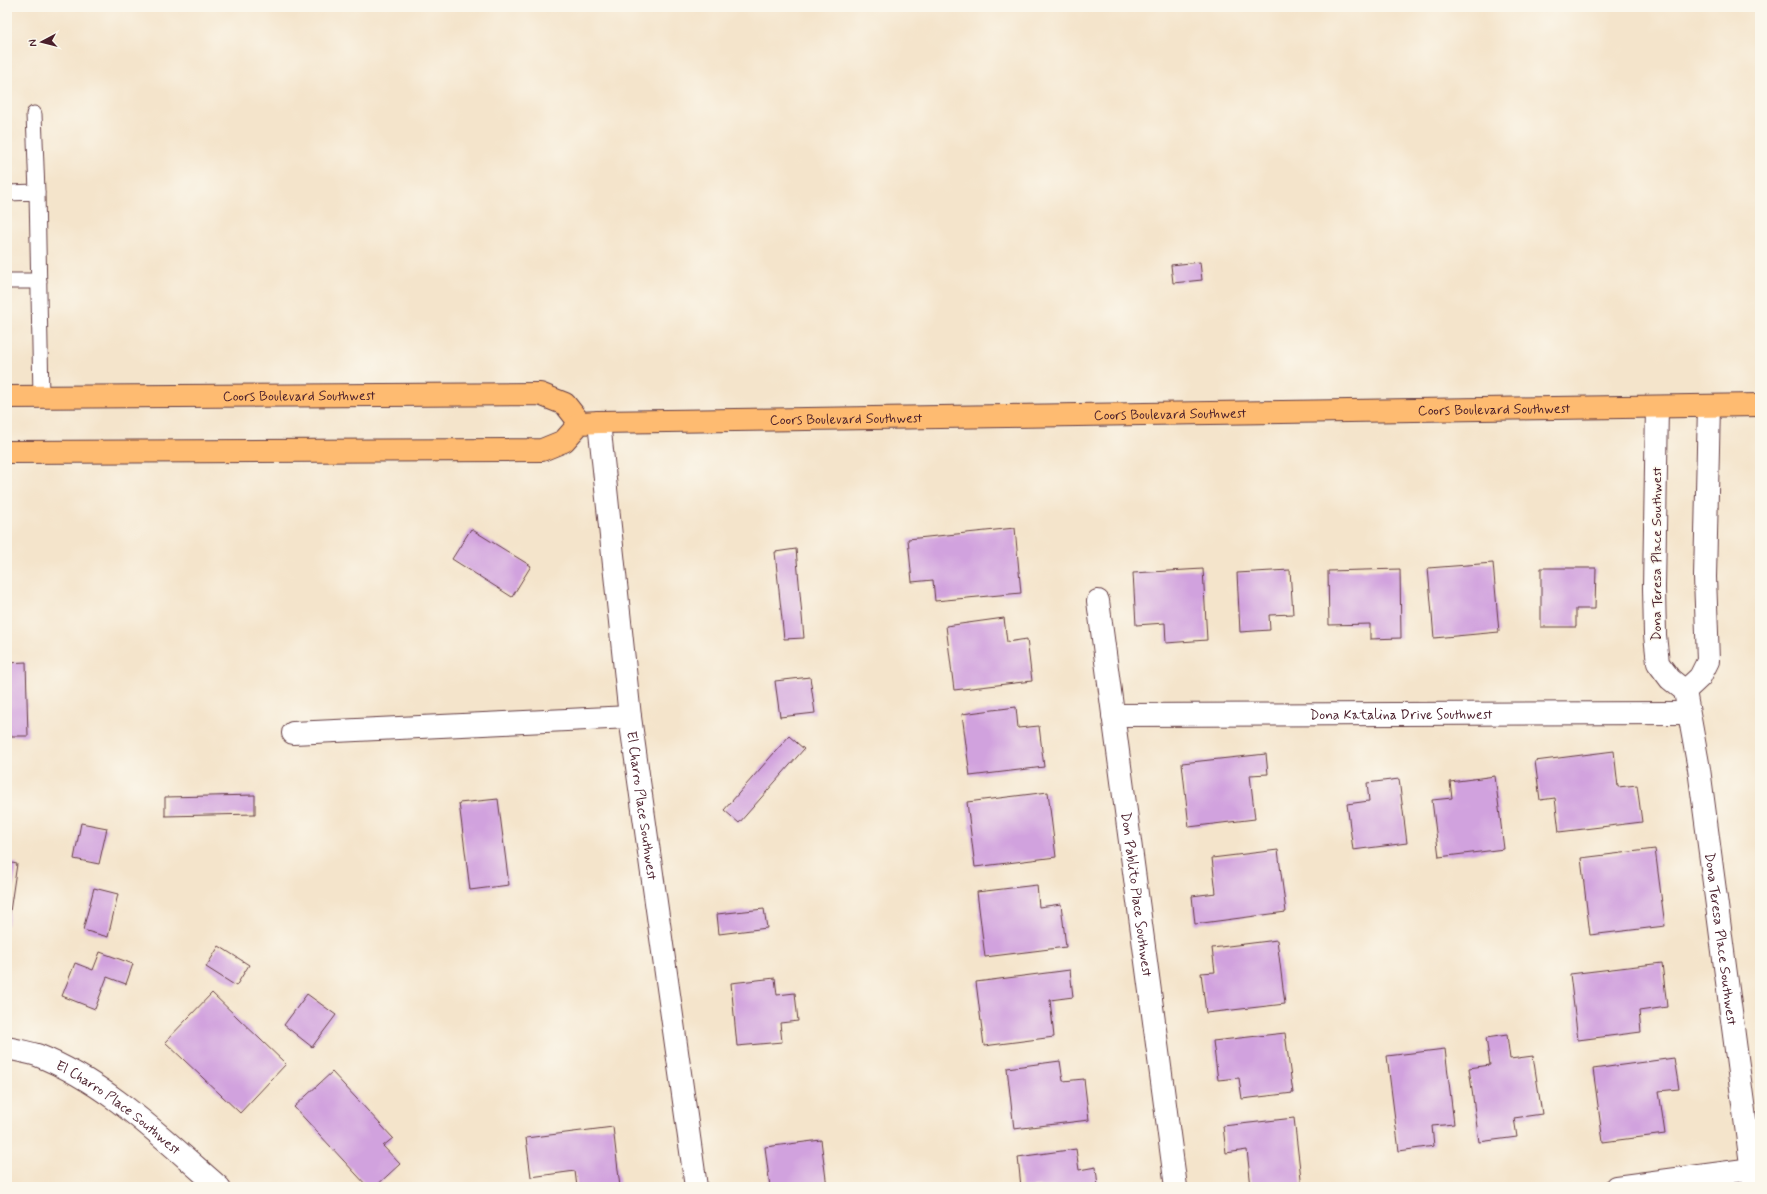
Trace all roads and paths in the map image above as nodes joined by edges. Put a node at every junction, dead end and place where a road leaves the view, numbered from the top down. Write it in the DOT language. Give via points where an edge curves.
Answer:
graph roads {
  1 [pos="34,114"];
  2 [pos="37,192"];
  3 [pos="7,193"];
  4 [pos="7,281"];
  5 [pos="39,281"];
  6 [pos="7,397"];
  7 [pos="41,397"];
  8 [pos="1709,406"];
  9 [pos="1760,406"];
  10 [pos="1657,407"];
  11 [pos="590,422"];
  12 [pos="7,452"];
  13 [pos="1098,601"];
  14 [pos="1685,691"];
  15 [pos="1688,713"];
  16 [pos="1113,715"];
  17 [pos="630,717"];
  18 [pos="293,732"];
  19 [pos="7,1048"];
  20 [pos="1753,1178"];
  21 [pos="219,1187"];
  22 [pos="696,1187"];
  23 [pos="1176,1187"];
  24 [pos="1616,1187"];
  1 -- 2 [label="lane"];
  2 -- 3 [label="lane"];
  2 -- 5 [label="lane"];
  4 -- 5 [label="lane"];
  5 -- 7 [label="lane"];
  6 -- 7 [label="main road, Coors Boulevard Southwest"];
  7 -- 11 [label="main road, Coors Boulevard Southwest" via="540,394 565,404"];
  8 -- 9 [label="main road, Coors Boulevard Southwest"];
  8 -- 10 [label="main road, Coors Boulevard Southwest"];
  8 -- 14 [label="street" via="1705,577 1708,661 1700,677"];
  10 -- 11 [label="main road, Coors Boulevard Southwest"];
  10 -- 14 [label="street, Dona Teresa Place Southwest" via="1655,635 1658,662 1670,679"];
  11 -- 12 [label="main road" via="564,441 542,450"];
  11 -- 17 [label="street, El Charro Place Southwest"];
  13 -- 16 [label="street, Don Pablito Place Southwest"];
  14 -- 15 [label="street, Dona Teresa Place Southwest"];
  15 -- 16 [label="street, Dona Katalina Drive Southwest"];
  15 -- 20 [label="street, Dona Teresa Place Southwest" via="1699,769"];
  16 -- 23 [label="street, Don Pablito Place Southwest"];
  17 -- 18 [label="street"];
  17 -- 22 [label="street, El Charro Place Southwest"];
  19 -- 21 [label="street, El Charro Place Southwest" via="36,1055 76,1073 113,1096"];
  20 -- 24 [label="street"];
}
